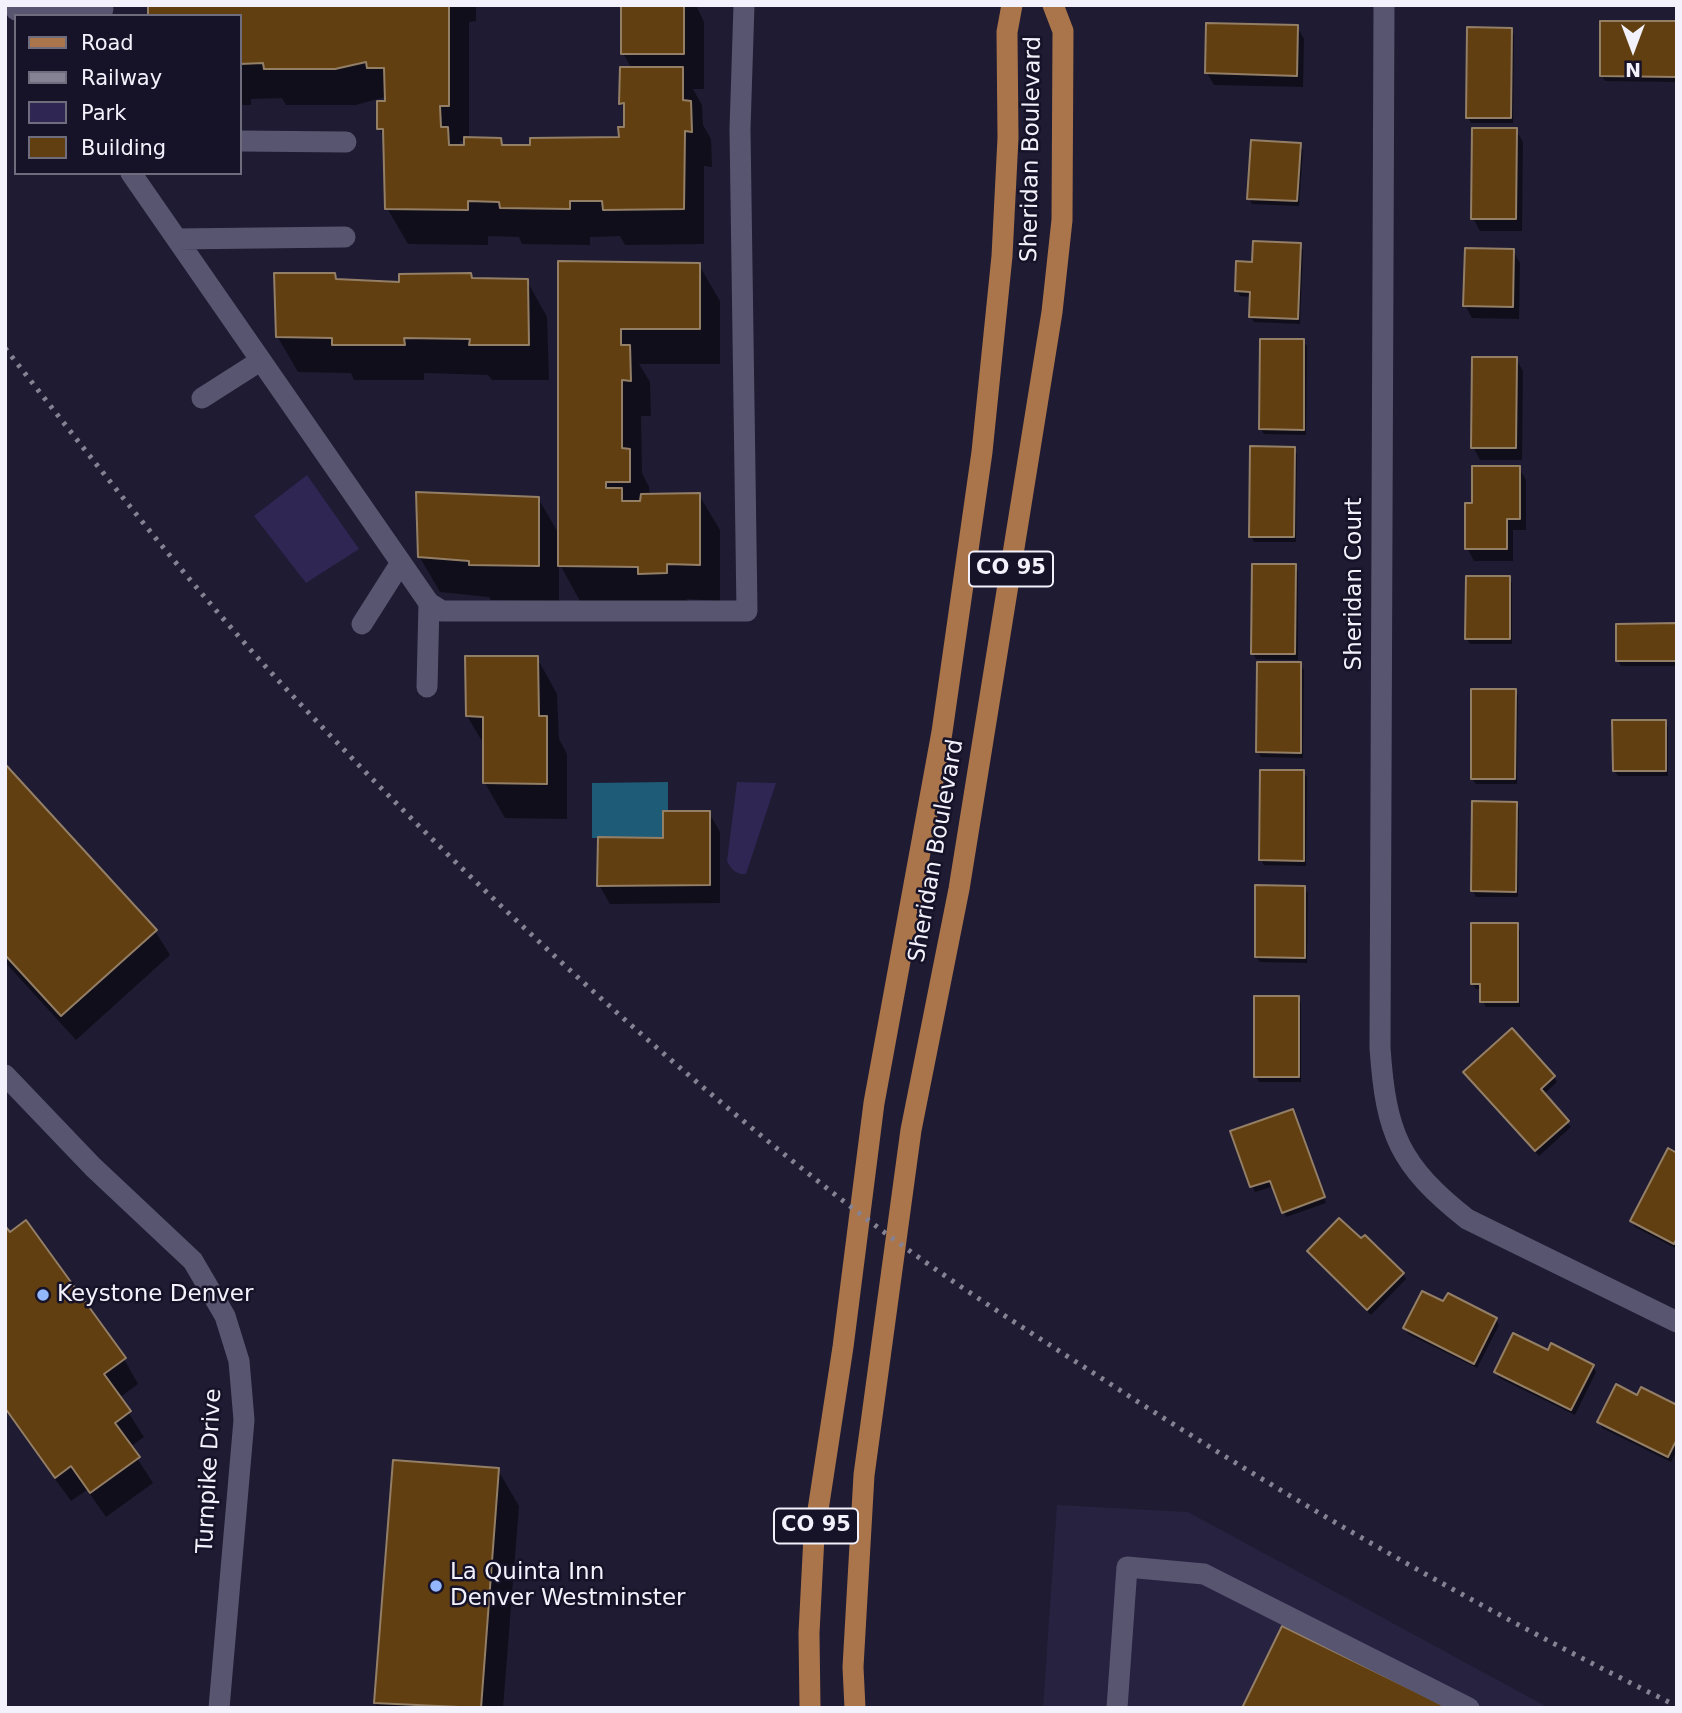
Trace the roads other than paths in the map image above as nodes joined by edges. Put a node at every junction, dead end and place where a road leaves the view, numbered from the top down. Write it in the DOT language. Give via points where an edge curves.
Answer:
graph roads {
  1 [pos="744,5"];
  2 [pos="1012,5"];
  3 [pos="1053,5"];
  4 [pos="1384,5"];
  5 [pos="103,9"];
  6 [pos="16,10"];
  7 [pos="242,141"];
  8 [pos="346,142"];
  9 [pos="132,175"];
  10 [pos="345,237"];
  11 [pos="177,239"];
  12 [pos="260,361"];
  13 [pos="202,398"];
  14 [pos="400,564"];
  15 [pos="429,603"];
  16 [pos="362,624"];
  17 [pos="427,687"];
  18 [pos="5,1075"];
  19 [pos="1677,1322"];
  20 [pos="219,1708"];
  21 [pos="810,1708"];
  22 [pos="855,1708"];
  23 [pos="1117,1708"];
  24 [pos="1469,1708"];
  1 -- 15 [label="street" via="740,130 747,611 442,611"];
  2 -- 21 [label="main road, Sheridan Boulevard / CO 95" via="1007,32 1002,256 982,452 942,732 874,1103 814,1536"];
  3 -- 22 [label="main road, Sheridan Boulevard / CO 95" via="1063,31 1062,220 1052,312 959,889 911,1129 864,1475 853,1667"];
  4 -- 19 [label="street, Sheridan Court" via="1380,1048 1387,1114 1405,1158 1467,1219"];
  5 -- 6 [label="street"];
  7 -- 8 [label="street"];
  9 -- 11 [label="street"];
  10 -- 11 [label="street"];
  11 -- 12 [label="street"];
  12 -- 13 [label="street"];
  12 -- 14 [label="street"];
  14 -- 15 [label="street"];
  14 -- 16 [label="street"];
  15 -- 17 [label="street"];
  18 -- 20 [label="street, Turnpike Drive" via="93,1167 193,1261 225,1316 239,1362 244,1420"];
  23 -- 24 [label="street" via="1127,1567 1204,1574"];
}
